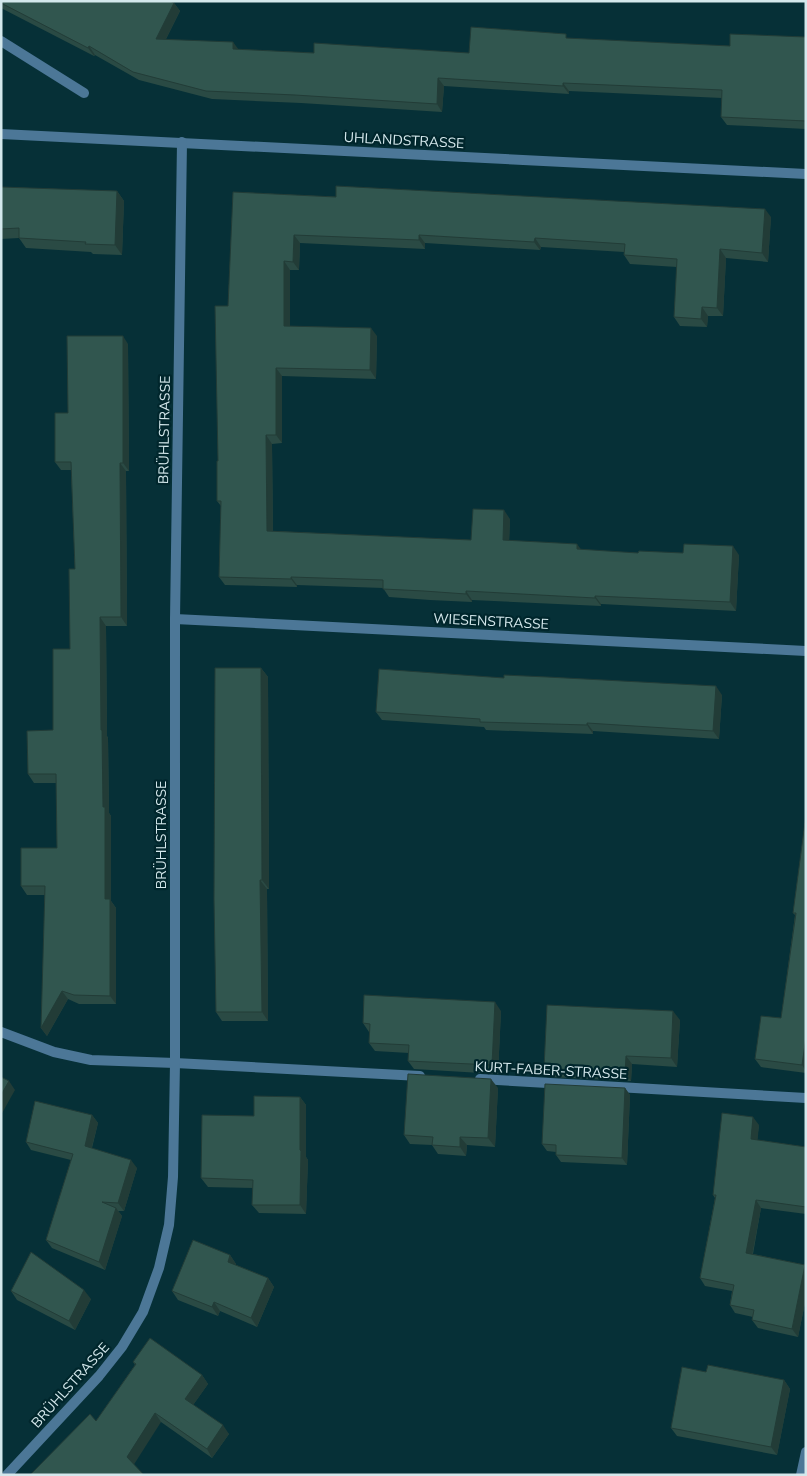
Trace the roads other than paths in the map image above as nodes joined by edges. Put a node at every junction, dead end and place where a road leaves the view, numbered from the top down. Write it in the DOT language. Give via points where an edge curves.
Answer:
graph roads {
  1 [pos="1,41"];
  2 [pos="84,92"];
  3 [pos="1,134"];
  4 [pos="182,142"];
  5 [pos="806,174"];
  6 [pos="175,620"];
  7 [pos="806,651"];
  8 [pos="1,1032"];
  9 [pos="175,1062"];
  10 [pos="431,1077"];
  11 [pos="471,1079"];
  12 [pos="806,1098"];
  13 [pos="806,1452"];
  14 [pos="7,1475"];
  15 [pos="801,1475"];
  1 -- 2 [label="street"];
  3 -- 4 [label="street, UHLANDSTRASSE"];
  4 -- 5 [label="street, UHLANDSTRASSE"];
  4 -- 6 [label="street, BRÜHLSTRASSE"];
  6 -- 7 [label="street, WIESENSTRASSE"];
  6 -- 9 [label="street, BRÜHLSTRASSE"];
  8 -- 9 [label="street" via="54,1052 91,1060"];
  9 -- 10 [label="street"];
  9 -- 14 [label="street, BRÜHLSTRASSE" via="169,1225 159,1268 143,1312 122,1348 99,1376"];
  11 -- 12 [label="street, KURT-FABER-STRASSE"];
  13 -- 15 [label="street"];
}
